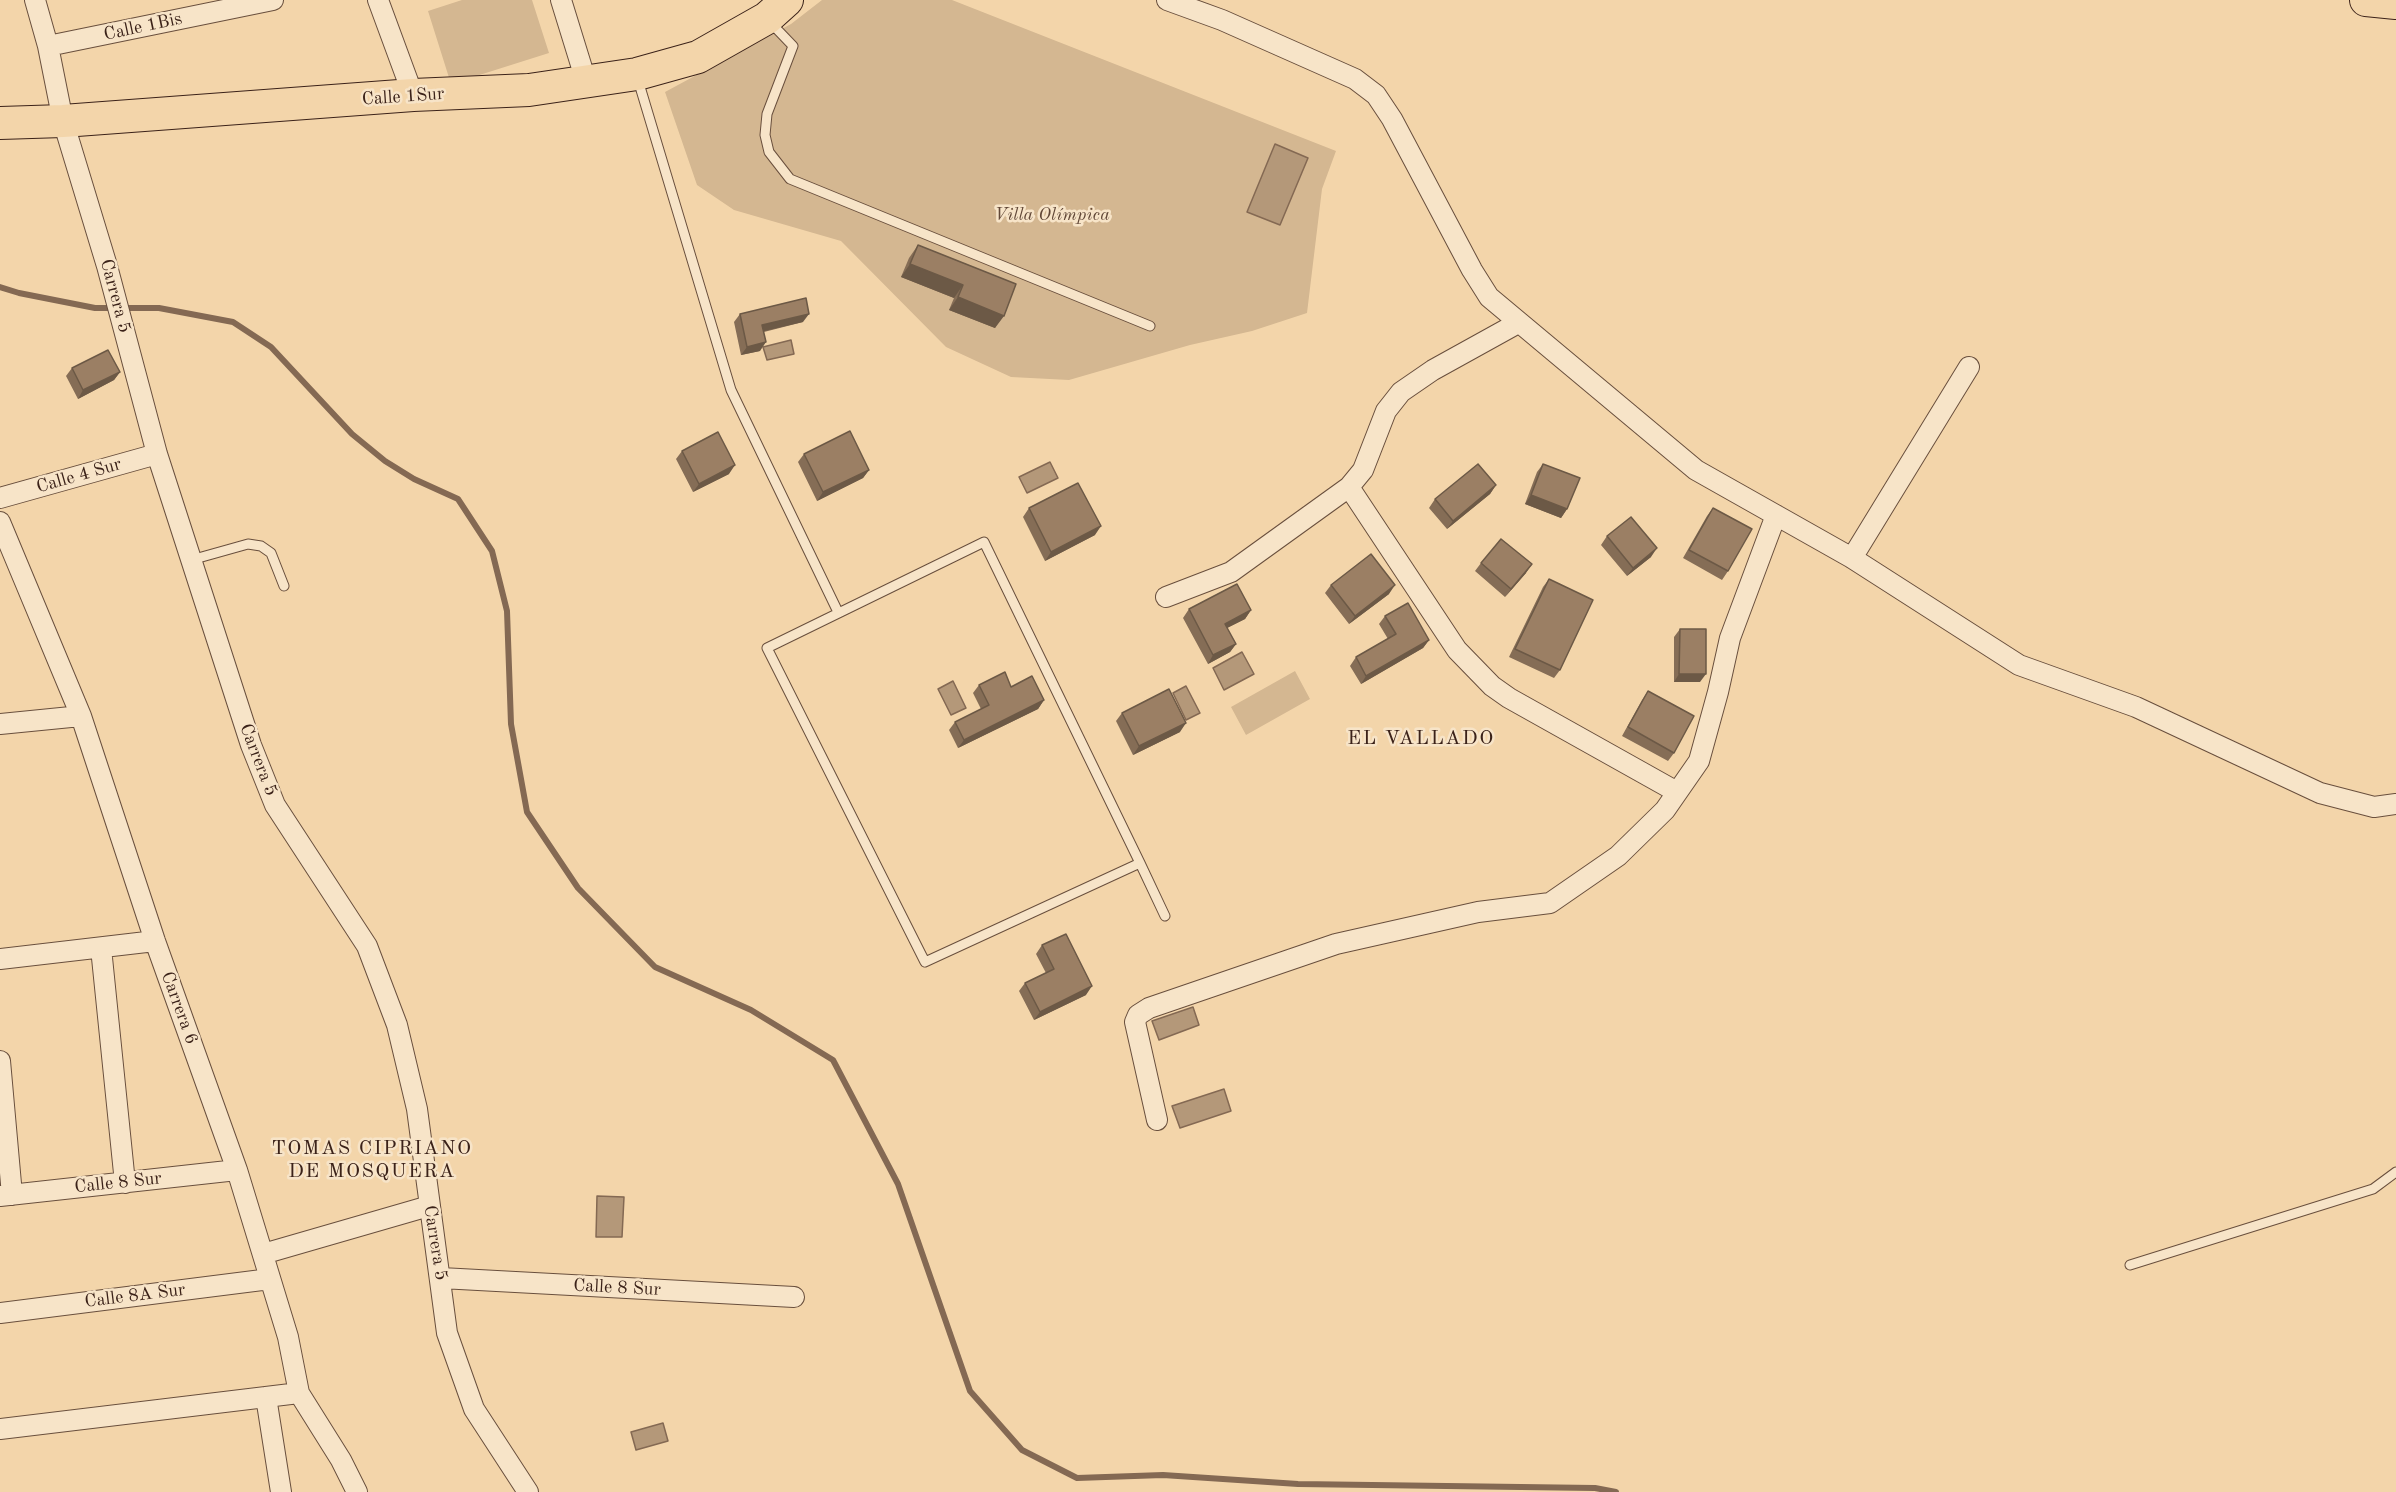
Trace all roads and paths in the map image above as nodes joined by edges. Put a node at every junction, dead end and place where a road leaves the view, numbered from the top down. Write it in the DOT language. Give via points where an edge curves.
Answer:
graph roads {
  1 [pos="35,0"];
  2 [pos="273,0"];
  3 [pos="378,0"];
  4 [pos="561,0"];
  5 [pos="1167,0"];
  6 [pos="2366,0"];
  7 [pos="2396,3"];
  8 [pos="777,9"];
  9 [pos="48,46"];
  10 [pos="637,74"];
  11 [pos="586,81"];
  12 [pos="413,95"];
  13 [pos="63,121"];
  14 [pos="0,123"];
  15 [pos="1518,323"];
  16 [pos="1150,326"];
  17 [pos="1969,366"];
  18 [pos="157,454"];
  19 [pos="1349,487"];
  20 [pos="0,498"];
  21 [pos="1776,515"];
  22 [pos="0,522"];
  23 [pos="1852,558"];
  24 [pos="191,560"];
  25 [pos="7,561"];
  26 [pos="284,586"];
  27 [pos="1166,597"];
  28 [pos="838,612"];
  29 [pos="81,716"];
  30 [pos="0,724"];
  31 [pos="1677,792"];
  32 [pos="2396,804"];
  33 [pos="1140,863"];
  34 [pos="1166,916"];
  35 [pos="155,941"];
  36 [pos="101,948"];
  37 [pos="0,959"];
  38 [pos="0,1061"];
  39 [pos="1156,1120"];
  40 [pos="237,1170"];
  41 [pos="2396,1172"];
  42 [pos="125,1183"];
  43 [pos="6,1196"];
  44 [pos="429,1206"];
  45 [pos="263,1254"];
  46 [pos="2130,1265"];
  47 [pos="441,1278"];
  48 [pos="270,1280"];
  49 [pos="794,1297"];
  50 [pos="0,1313"];
  51 [pos="299,1393"];
  52 [pos="266,1397"];
  53 [pos="0,1429"];
  54 [pos="281,1492"];
  55 [pos="357,1492"];
  56 [pos="528,1492"];
  1 -- 9 [label="street, Carrera 5"];
  2 -- 9 [label="street, Calle 1Bis"];
  3 -- 12 [label="street"];
  4 -- 11 [label="street"];
  5 -- 15 [label="street" via="1355,79 1376,95 1489,297"];
  6 -- 7 [label="highway"];
  8 -- 10 [label="highway, Calle 1Sur" via="690,61"];
  8 -- 16 [label="lane" via="793,46 767,114 765,135 769,152 790,179"];
  9 -- 13 [label="street, Carrera 5"];
  10 -- 11 [label="highway, Calle 1Sur"];
  10 -- 28 [label="lane" via="731,390"];
  11 -- 12 [label="highway, Calle 1Sur" via="530,90"];
  12 -- 13 [label="highway, Calle 1Sur"];
  13 -- 14 [label="highway, Calle 1Sur"];
  13 -- 18 [label="street, Carrera 5"];
  15 -- 19 [label="street" via="1401,392 1386,411 1363,470"];
  15 -- 21 [label="street" via="1696,470"];
  17 -- 23 [label="street"];
  18 -- 20 [label="street, Calle 4 Sur"];
  18 -- 24 [label="street, Carrera 5"];
  19 -- 27 [label="street" via="1231,572"];
  19 -- 31 [label="street" via="1457,650 1492,686"];
  21 -- 23 [label="street"];
  21 -- 31 [label="street" via="1730,638 1699,761"];
  22 -- 25 [label="street, Carrera 6"];
  23 -- 32 [label="street" via="2019,665 2136,707 2320,793 2374,807"];
  24 -- 26 [label="lane" via="248,544 261,546 271,553"];
  24 -- 44 [label="street, Carrera 5" via="251,745 276,805 367,946 397,1026 417,1109"];
  25 -- 29 [label="street, Carrera 6"];
  28 -- 33 [label="lane" via="984,542"];
  28 -- 33 [label="lane" via="767,648 925,962"];
  29 -- 30 [label="street"];
  29 -- 35 [label="street, Carrera 6"];
  31 -- 39 [label="street" via="1665,810 1618,856 1550,903 1478,912 1336,944 1149,1008 1135,1022"];
  33 -- 34 [label="lane"];
  35 -- 36 [label="street"];
  35 -- 40 [label="street, Carrera 6"];
  36 -- 37 [label="street"];
  36 -- 42 [label="street"];
  38 -- 43 [label="street"];
  40 -- 42 [label="street, Calle 8 Sur"];
  40 -- 45 [label="street, Carrera 6"];
  41 -- 46 [label="lane" via="2373,1189"];
  42 -- 43 [label="street, Calle 8 Sur"];
  44 -- 45 [label="street"];
  44 -- 47 [label="street, Carrera 5"];
  45 -- 48 [label="street, Carrera 6"];
  47 -- 49 [label="street, Calle 8 Sur"];
  47 -- 56 [label="street, Carrera 5" via="447,1334 474,1409"];
  48 -- 50 [label="street, Calle 8A Sur"];
  48 -- 51 [label="street, Carrera 6" via="288,1337"];
  51 -- 52 [label="street"];
  51 -- 55 [label="street, Carrera 6"];
  52 -- 53 [label="street"];
  52 -- 54 [label="street"];
}
